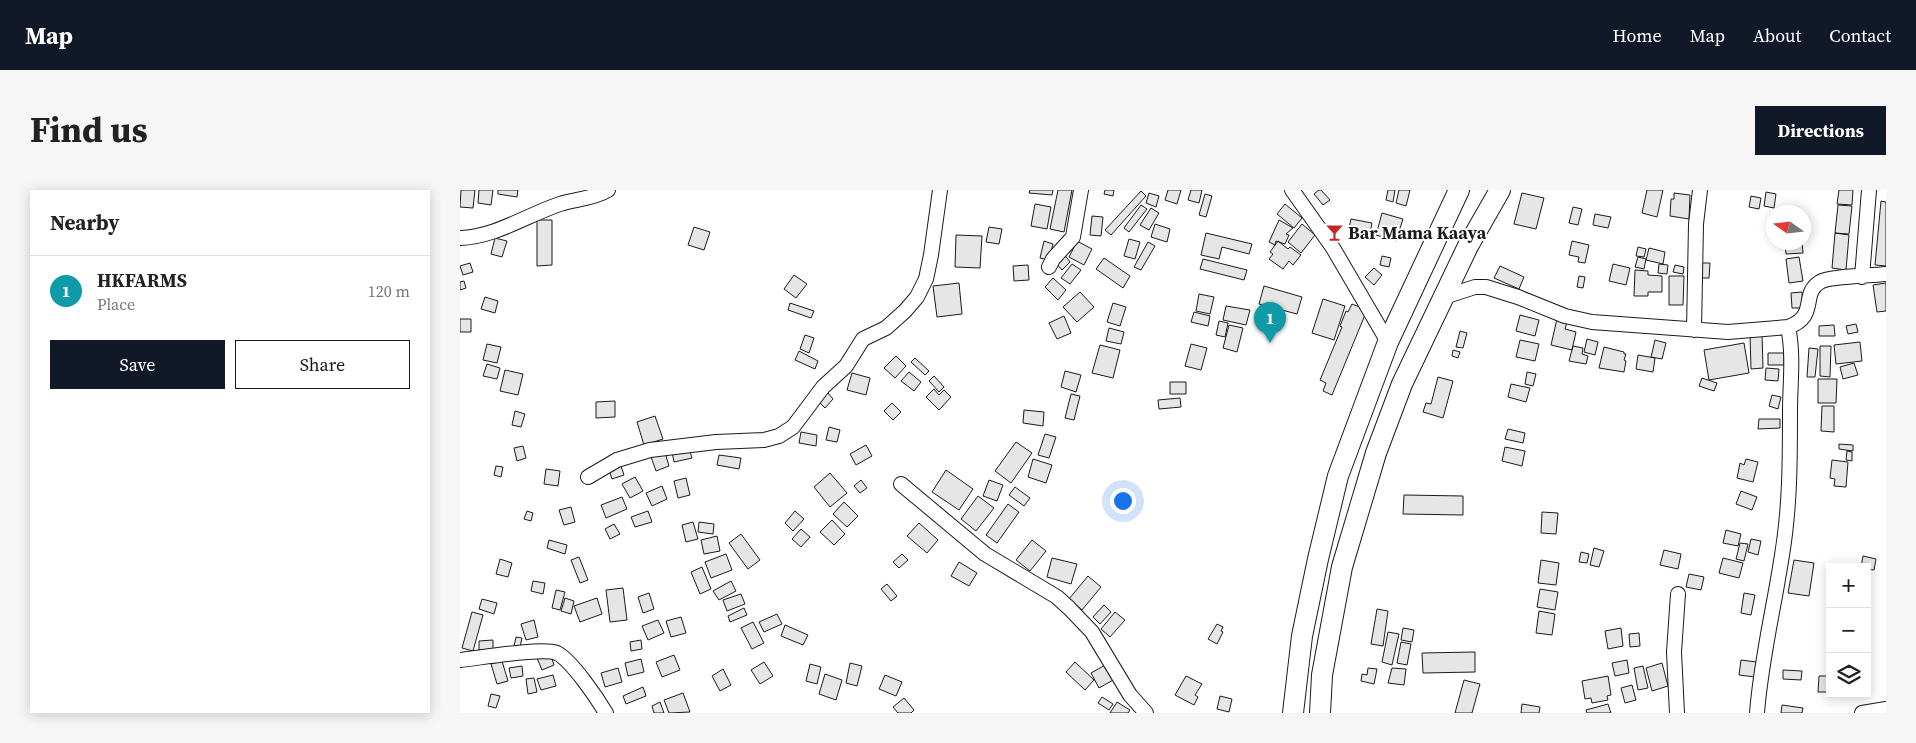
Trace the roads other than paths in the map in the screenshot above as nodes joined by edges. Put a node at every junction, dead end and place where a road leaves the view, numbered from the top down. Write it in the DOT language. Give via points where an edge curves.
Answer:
graph roads {
  1 [pos="608,190"];
  2 [pos="940,190"];
  3 [pos="1082,190"];
  4 [pos="1292,190"];
  5 [pos="1459,190"];
  6 [pos="1700,190"];
  7 [pos="1869,190"];
  8 [pos="1495,192"];
  9 [pos="460,238"];
  10 [pos="1049,267"];
  11 [pos="1886,274"];
  12 [pos="1862,277"];
  13 [pos="1444,297"];
  14 [pos="1788,327"];
  15 [pos="1694,330"];
  16 [pos="1388,342"];
  17 [pos="588,477"];
  18 [pos="901,484"];
  19 [pos="1678,594"];
  20 [pos="460,660"];
  21 [pos="1886,708"];
  22 [pos="606,713"];
  23 [pos="1146,713"];
  24 [pos="1293,713"];
  25 [pos="1320,713"];
  26 [pos="1676,713"];
  27 [pos="1756,713"];
  28 [pos="1862,713"];
  1 -- 9 [label="street" via="592,198 559,204 499,229"];
  2 -- 17 [label="street" via="926,280 917,297 886,328 860,342 846,366 823,387 793,427 764,440 701,443 650,450 617,460"];
  3 -- 10 [label="street" via="1073,236"];
  4 -- 16 [label="street" via="1333,248"];
  5 -- 16 [label="highway"];
  6 -- 15 [label="street" via="1696,224"];
  7 -- 12 [label="street"];
  8 -- 13 [label="highway"];
  11 -- 12 [label="street"];
  12 -- 14 [label="street" via="1819,282 1812,291 1805,317"];
  13 -- 15 [label="street" via="1475,287 1486,287 1565,316 1592,322"];
  13 -- 25 [label="highway" via="1402,384 1376,453 1342,567 1322,675"];
  14 -- 15 [label="street" via="1728,332"];
  14 -- 27 [label="street" via="1792,369 1790,483"];
  16 -- 24 [label="highway" via="1338,476 1302,636"];
  18 -- 23 [label="street" via="985,554 1069,608 1092,632 1130,695"];
  19 -- 26 [label="street" via="1674,652"];
  20 -- 22 [label="street" via="541,650 556,653 571,665"];
  21 -- 28 [label="street"];
}
